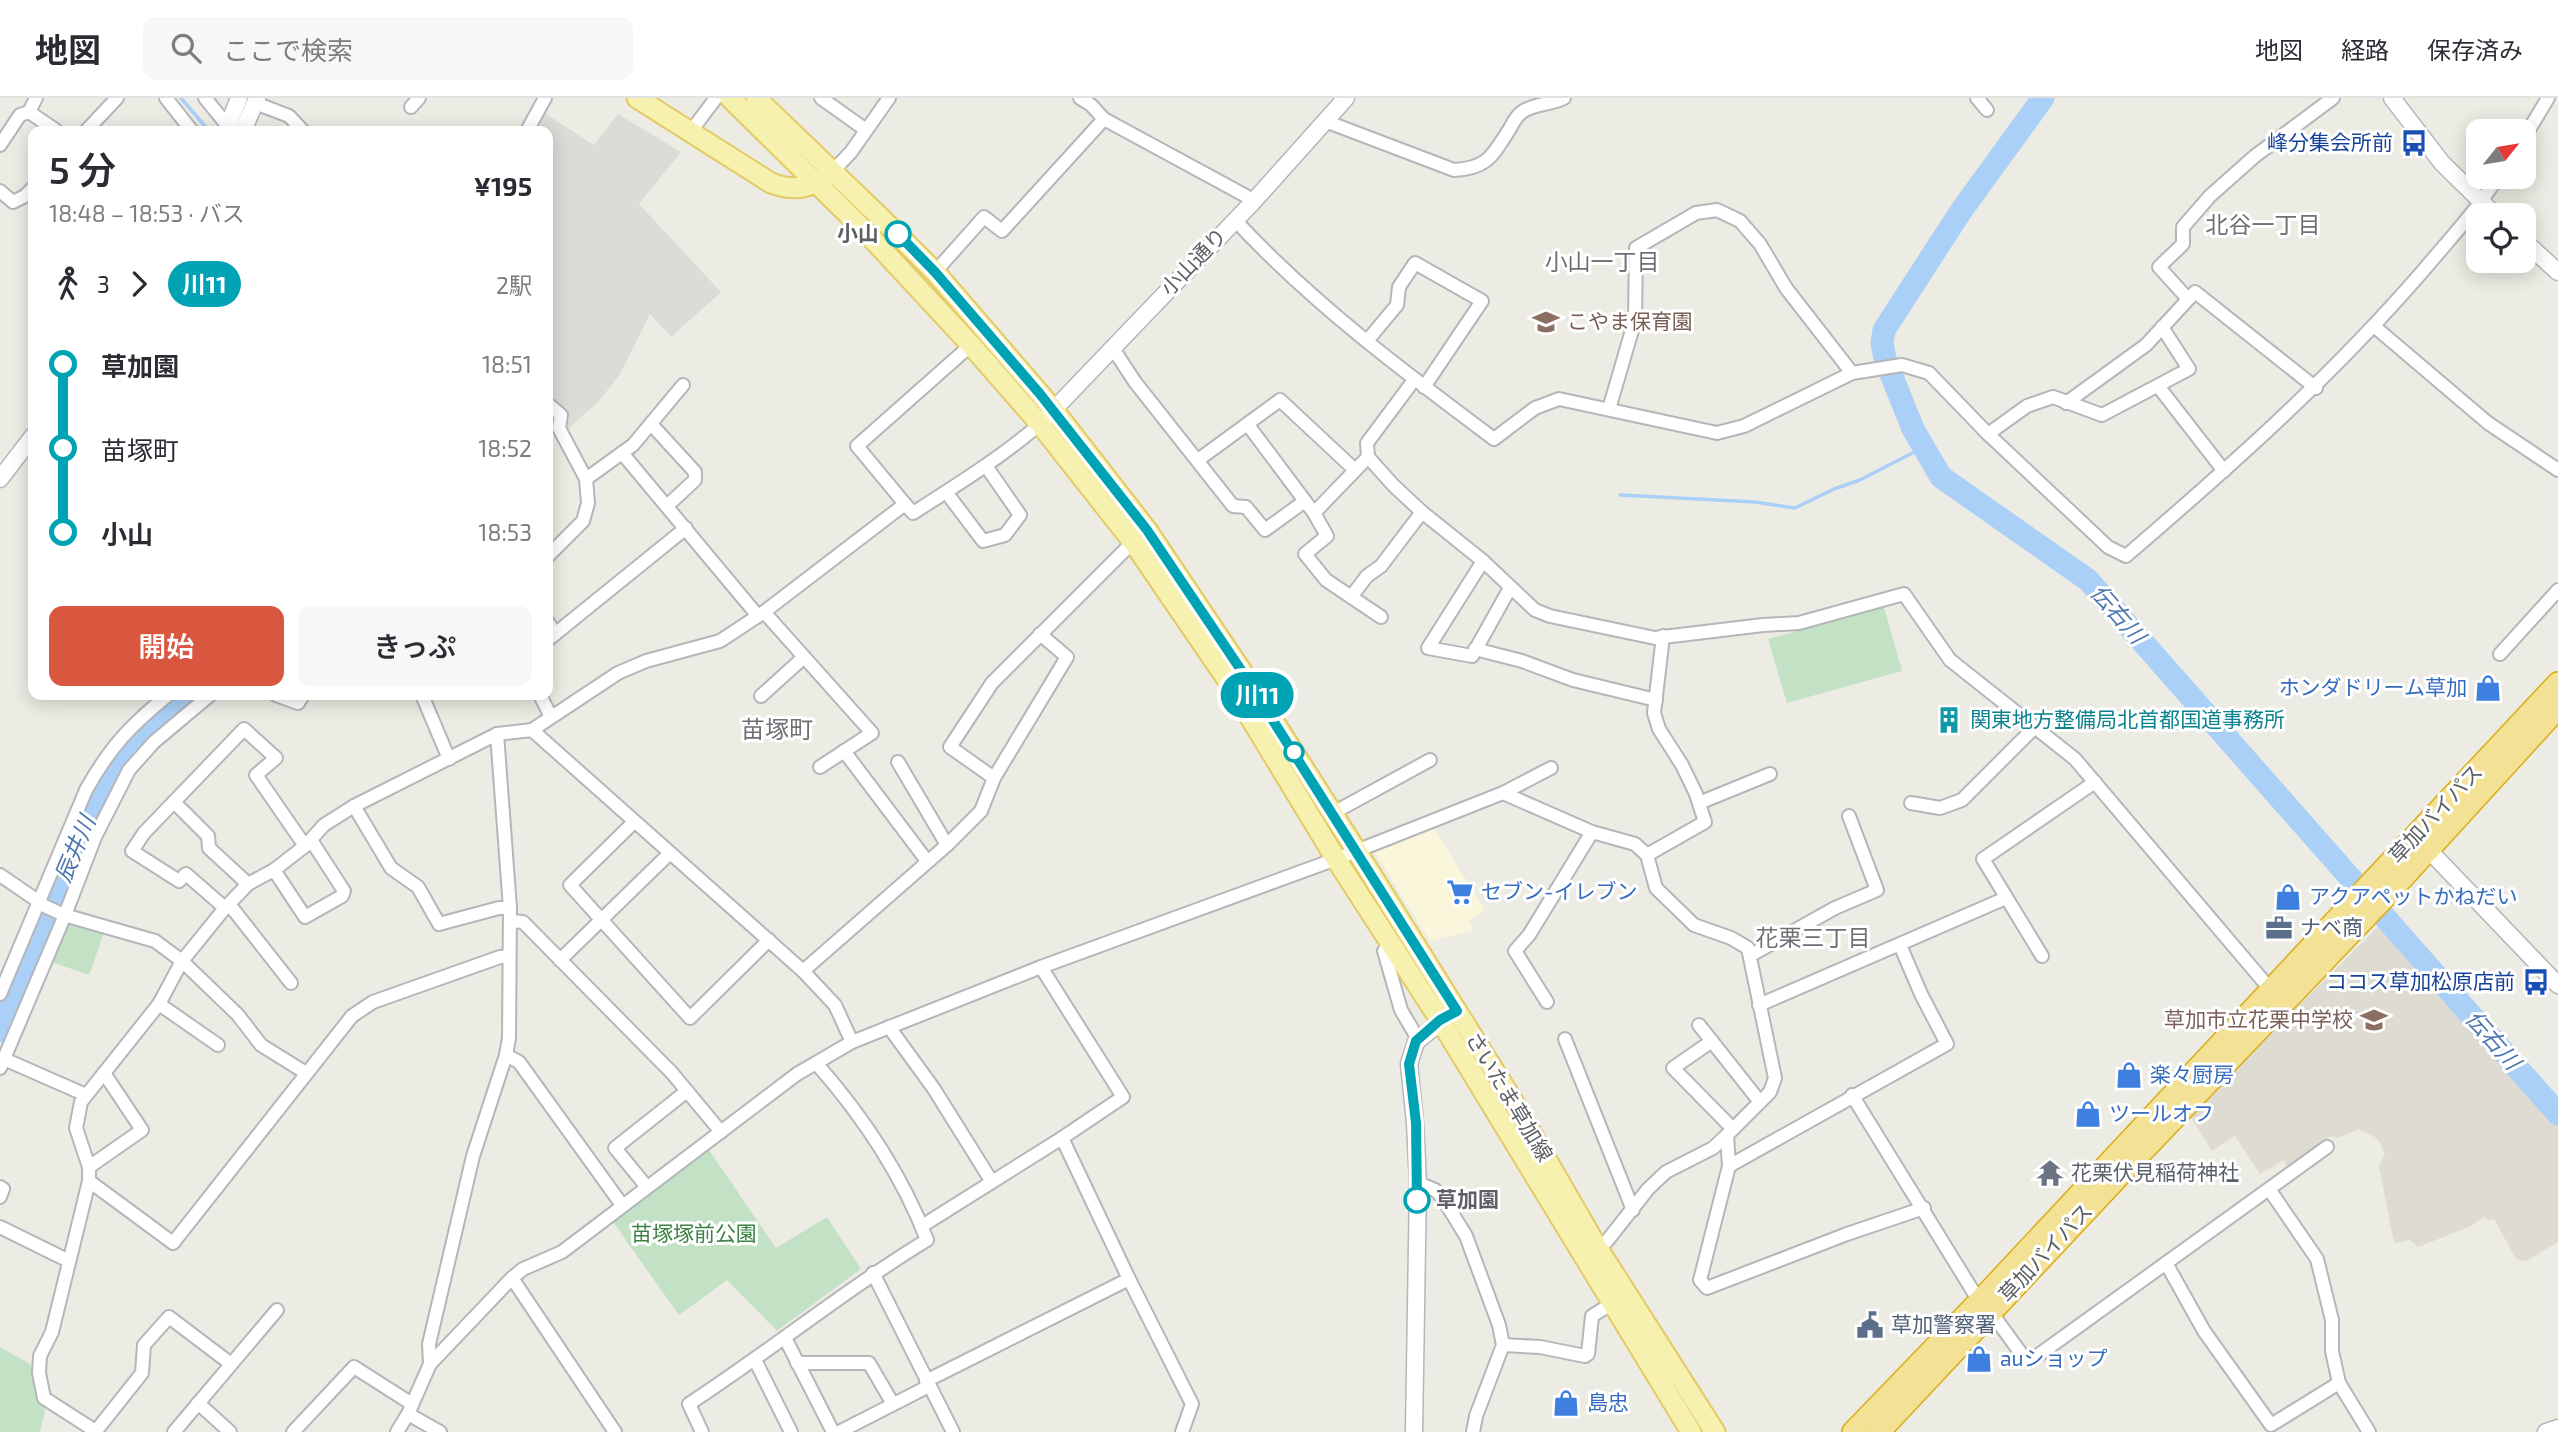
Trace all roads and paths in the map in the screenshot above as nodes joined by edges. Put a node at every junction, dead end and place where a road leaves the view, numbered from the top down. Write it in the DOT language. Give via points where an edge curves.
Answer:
graph roads {
  1 [pos="36,98"];
  2 [pos="117,98"];
  3 [pos="166,98"];
  4 [pos="205,98"];
  5 [pos="239,98"];
  6 [pos="545,98"];
  7 [pos="638,98"];
  8 [pos="716,98"];
  9 [pos="730,98"];
  10 [pos="755,98"];
  11 [pos="889,98"];
  12 [pos="1080,98"];
  13 [pos="1346,98"];
  14 [pos="1564,98"];
  15 [pos="1977,98"];
  16 [pos="2333,98"];
  17 [pos="2392,98"];
  18 [pos="2548,98"];
  19 [pos="829,100"];
  20 [pos="256,101"];
  21 [pos="1987,110"];
  22 [pos="29,112"];
  23 [pos="1104,119"];
  24 [pos="2535,119"];
  25 [pos="1325,121"];
  26 [pos="50,126"];
  27 [pos="91,126"];
  28 [pos="188,126"];
  29 [pos="229,126"];
  30 [pos="233,126"];
  31 [pos="235,126"];
  32 [pos="298,126"];
  33 [pos="530,126"];
  34 [pos="866,130"];
  35 [pos="691,131"];
  36 [pos="0,145"];
  37 [pos="832,171"];
  38 [pos="816,183"];
  39 [pos="2490,189"];
  40 [pos="0,191"];
  41 [pos="28,193"];
  42 [pos="1252,203"];
  43 [pos="2481,203"];
  44 [pos="1235,220"];
  45 [pos="2466,221"];
  46 [pos="2536,252"];
  47 [pos="935,272"];
  48 [pos="2558,272"];
  49 [pos="2188,299"];
  50 [pos="2162,327"];
  51 [pos="2375,327"];
  52 [pos="1367,341"];
  53 [pos="971,345"];
  54 [pos="1112,347"];
  55 [pos="1852,373"];
  56 [pos="1419,383"];
  57 [pos="683,385"];
  58 [pos="2158,386"];
  59 [pos="2316,388"];
  60 [pos="2066,403"];
  61 [pos="553,408"];
  62 [pos="1609,409"];
  63 [pos="1046,417"];
  64 [pos="651,424"];
  65 [pos="1248,425"];
  66 [pos="1988,435"];
  67 [pos="28,443"];
  68 [pos="622,453"];
  69 [pos="1368,457"];
  70 [pos="1198,460"];
  71 [pos="986,466"];
  72 [pos="1355,470"];
  73 [pos="2558,470"];
  74 [pos="2224,471"];
  75 [pos="0,479"];
  76 [pos="586,479"];
  77 [pos="946,492"];
  78 [pos="1305,502"];
  79 [pos="905,504"];
  80 [pos="668,505"];
  81 [pos="1422,512"];
  82 [pos="1314,513"];
  83 [pos="686,528"];
  84 [pos="1133,542"];
  85 [pos="553,551"];
  86 [pos="1483,561"];
  87 [pos="1510,588"];
  88 [pos="2558,590"];
  89 [pos="1351,597"];
  90 [pos="761,614"];
  91 [pos="1381,617"];
  92 [pos="1040,634"];
  93 [pos="553,635"];
  94 [pos="1663,636"];
  95 [pos="1475,649"];
  96 [pos="2500,654"];
  97 [pos="804,657"];
  98 [pos="2558,683"];
  99 [pos="761,696"];
  100 [pos="1656,699"];
  101 [pos="162,700"];
  102 [pos="204,700"];
  103 [pos="424,700"];
  104 [pos="542,700"];
  105 [pos="2558,708"];
  106 [pos="551,717"];
  107 [pos="2035,727"];
  108 [pos="531,730"];
  109 [pos="498,734"];
  110 [pos="844,751"];
  111 [pos="449,758"];
  112 [pos="1430,760"];
  113 [pos="898,762"];
  114 [pos="820,767"];
  115 [pos="1551,768"];
  116 [pos="1770,774"];
  117 [pos="994,778"];
  118 [pos="2095,782"];
  119 [pos="1503,793"];
  120 [pos="174,802"];
  121 [pos="1699,803"];
  122 [pos="1911,803"];
  123 [pos="354,806"];
  124 [pos="1333,813"];
  125 [pos="1849,816"];
  126 [pos="634,822"];
  127 [pos="1592,832"];
  128 [pos="308,843"];
  129 [pos="2422,844"];
  130 [pos="947,845"];
  131 [pos="1356,850"];
  132 [pos="670,853"];
  133 [pos="1647,855"];
  134 [pos="1336,859"];
  135 [pos="927,861"];
  136 [pos="274,870"];
  137 [pos="0,875"];
  138 [pos="248,884"];
  139 [pos="2006,898"];
  140 [pos="38,903"];
  141 [pos="227,906"];
  142 [pos="2361,908"];
  143 [pos="65,915"];
  144 [pos="510,915"];
  145 [pos="602,919"];
  146 [pos="769,940"];
  147 [pos="1392,944"];
  148 [pos="1900,945"];
  149 [pos="1751,954"];
  150 [pos="509,956"];
  151 [pos="2042,956"];
  152 [pos="560,960"];
  153 [pos="182,961"];
  154 [pos="1041,967"];
  155 [pos="803,971"];
  156 [pos="291,983"];
  157 [pos="2558,985"];
  158 [pos="2270,989"];
  159 [pos="0,994"];
  160 [pos="1547,1002"];
  161 [pos="159,1004"];
  162 [pos="1759,1005"];
  163 [pos="1448,1015"];
  164 [pos="1699,1025"];
  165 [pos="889,1027"];
  166 [pos="1418,1039"];
  167 [pos="1564,1039"];
  168 [pos="1712,1041"];
  169 [pos="852,1042"];
  170 [pos="218,1045"];
  171 [pos="506,1055"];
  172 [pos="816,1063"];
  173 [pos="2,1064"];
  174 [pos="104,1073"];
  175 [pos="306,1073"];
  176 [pos="687,1091"];
  177 [pos="86,1095"];
  178 [pos="1853,1095"];
  179 [pos="1760,1102"];
  180 [pos="721,1132"];
  181 [pos="1730,1132"];
  182 [pos="1062,1138"];
  183 [pos="2327,1146"];
  184 [pos="1729,1166"];
  185 [pos="89,1167"];
  186 [pos="89,1181"];
  187 [pos="992,1182"];
  188 [pos="1418,1183"];
  189 [pos="646,1186"];
  190 [pos="0,1187"];
  191 [pos="2269,1189"];
  192 [pos="0,1197"];
  193 [pos="622,1205"];
  194 [pos="1924,1208"];
  195 [pos="1633,1210"];
  196 [pos="922,1226"];
  197 [pos="0,1227"];
  198 [pos="1597,1247"];
  199 [pos="69,1261"];
  200 [pos="2166,1263"];
  201 [pos="873,1273"];
  202 [pos="512,1278"];
  203 [pos="1129,1279"];
  204 [pos="1611,1304"];
  205 [pos="1985,1306"];
  206 [pos="277,1310"];
  207 [pos="785,1338"];
  208 [pos="1503,1345"];
  209 [pos="755,1360"];
  210 [pos="797,1363"];
  211 [pos="231,1364"];
  212 [pos="430,1364"];
  213 [pos="2339,1383"];
  214 [pos="928,1384"];
  215 [pos="198,1403"];
  216 [pos="893,1404"];
  217 [pos="410,1409"];
  218 [pos="2558,1428"];
  219 [pos="97,1432"];
  220 [pos="174,1432"];
  221 [pos="230,1432"];
  222 [pos="293,1432"];
  223 [pos="397,1432"];
  224 [pos="440,1432"];
  225 [pos="615,1432"];
  226 [pos="702,1432"];
  227 [pos="791,1432"];
  228 [pos="833,1432"];
  229 [pos="839,1432"];
  230 [pos="953,1432"];
  231 [pos="1182,1432"];
  232 [pos="1414,1432"];
  233 [pos="1473,1432"];
  234 [pos="1691,1432"];
  235 [pos="1715,1432"];
  236 [pos="1853,1432"];
  237 [pos="1879,1432"];
  238 [pos="2369,1432"];
  239 [pos="2546,1432"];
  1 -- 22 [label="street"];
  2 -- 27 [label="street"];
  3 -- 28 [label="street"];
  4 -- 29 [label="street"];
  5 -- 30 [label="street"];
  6 -- 33 [label="street"];
  7 -- 35 [label="main road"];
  8 -- 35 [label="street"];
  9 -- 38 [label="main road, さいたま草加線"];
  10 -- 37 [label="main road, さいたま草加線"];
  11 -- 34 [label="street"];
  12 -- 23 [label="street"];
  13 -- 25 [label="street, 小山通り"];
  14 -- 25 [label="street" via="1518,114 1490,160 1466,170 1454,170"];
  15 -- 21 [label="street"];
  16 -- 49 [label="street" via="2255,156 2183,227 2183,244 2159,267"];
  17 -- 43 [label="street" via="2442,163"];
  18 -- 24 [label="street"];
  19 -- 34 [label="street"];
  20 -- 31 [label="street"];
  20 -- 32 [label="street" via="289,116"];
  22 -- 26 [label="street"];
  22 -- 36 [label="street" via="20,115"];
  23 -- 42 [label="street"];
  23 -- 47 [label="street" via="1002,231 984,217"];
  25 -- 42 [label="street, 小山通り"];
  34 -- 37 [label="street"];
  35 -- 38 [label="main road" via="771,183 785,188"];
  37 -- 38 [label="main road"];
  37 -- 47 [label="main road, さいたま草加線"];
  38 -- 53 [label="main road, さいたま草加線"];
  39 -- 43 [label="street"];
  40 -- 41 [label="street" via="13,202"];
  42 -- 44 [label="street, 小山通り"];
  44 -- 52 [label="street" via="1286,274"];
  44 -- 54 [label="street, 小山通り"];
  45 -- 51 [label="street"];
  46 -- 48 [label="street"];
  47 -- 63 [label="main road, さいたま草加線"];
  49 -- 50 [label="street"];
  49 -- 59 [label="street" via="2195,292"];
  50 -- 58 [label="street" via="2189,369"];
  50 -- 60 [label="street" via="2146,345"];
  51 -- 59 [label="street"];
  51 -- 73 [label="street" via="2488,423"];
  52 -- 56 [label="street"];
  52 -- 56 [label="street" via="1397,305 1399,287 1415,263 1482,302"];
  53 -- 63 [label="main road, さいたま草加線"];
  53 -- 79 [label="street" via="857,446"];
  54 -- 63 [label="street, 小山通り"];
  54 -- 70 [label="street"];
  55 -- 62 [label="street" via="1744,426 1717,433"];
  55 -- 62 [label="street" via="1740,221 1717,210 1696,213 1636,248 1635,320"];
  55 -- 66 [label="street" via="1900,365 1928,373"];
  56 -- 62 [label="street" via="1494,439 1535,408 1559,399"];
  56 -- 69 [label="street" via="1367,443"];
  57 -- 64 [label="street"];
  58 -- 60 [label="street" via="2102,415"];
  58 -- 74 [label="street"];
  59 -- 74 [label="street"];
  60 -- 66 [label="street" via="2053,397 2027,406"];
  61 -- 76 [label="street" via="561,415 559,428"];
  63 -- 71 [label="street"];
  63 -- 84 [label="main road, さいたま草加線"];
  63 -- 124 [label="main road, さいたま草加線" via="1147,530"];
  64 -- 68 [label="street"];
  64 -- 80 [label="street" via="695,472 695,480"];
  65 -- 70 [label="street"];
  65 -- 72 [label="street" via="1280,400"];
  65 -- 78 [label="street"];
  66 -- 74 [label="street" via="2108,547 2126,556"];
  67 -- 75 [label="street"];
  68 -- 76 [label="street"];
  68 -- 80 [label="street"];
  69 -- 72 [label="street"];
  69 -- 81 [label="street"];
  70 -- 78 [label="street" via="1234,506 1246,507 1265,530"];
  71 -- 77 [label="street"];
  71 -- 77 [label="street" via="1020,515 1005,535 983,541"];
  72 -- 82 [label="street"];
  76 -- 85 [label="street" via="588,503 583,521"];
  77 -- 79 [label="street" via="913,513"];
  78 -- 82 [label="street"];
  79 -- 90 [label="street"];
  80 -- 83 [label="street"];
  81 -- 86 [label="street"];
  81 -- 89 [label="street"];
  82 -- 89 [label="street" via="1327,536 1305,554 1326,580"];
  83 -- 90 [label="street"];
  83 -- 93 [label="street"];
  84 -- 92 [label="street"];
  84 -- 134 [label="main road, さいたま草加線" via="1228,681"];
  86 -- 87 [label="street"];
  86 -- 95 [label="street" via="1428,648 1472,656"];
  87 -- 94 [label="street" via="1535,610 1550,616"];
  87 -- 95 [label="street"];
  88 -- 96 [label="street"];
  89 -- 91 [label="street"];
  90 -- 97 [label="street"];
  90 -- 106 [label="street" via="720,641 618,673"];
  92 -- 117 [label="street" via="1067,657"];
  92 -- 117 [label="street" via="992,682 950,747"];
  94 -- 100 [label="street"];
  94 -- 107 [label="street" via="1800,623 1904,594 1950,660"];
  95 -- 100 [label="street" via="1573,680"];
  97 -- 99 [label="street"];
  97 -- 110 [label="street" via="872,733"];
  98 -- 129 [label="highway, 草加バイパス"];
  100 -- 121 [label="street" via="1659,729"];
  101 -- 140 [label="street" via="122,735 98,769"];
  102 -- 143 [label="street" via="153,742 129,770 95,837"];
  103 -- 111 [label="street"];
  104 -- 106 [label="street"];
  105 -- 129 [label="highway, 草加バイパス"];
  106 -- 108 [label="street"];
  107 -- 118 [label="street"];
  107 -- 122 [label="street" via="1962,800 1940,808"];
  108 -- 109 [label="street"];
  108 -- 126 [label="street"];
  109 -- 111 [label="street"];
  109 -- 144 [label="street"];
  110 -- 114 [label="street"];
  110 -- 135 [label="street"];
  111 -- 123 [label="street"];
  112 -- 124 [label="street"];
  113 -- 130 [label="street" via="918,786"];
  115 -- 119 [label="street"];
  116 -- 121 [label="street"];
  117 -- 130 [label="street" via="981,811"];
  118 -- 139 [label="street" via="1983,859"];
  118 -- 158 [label="street"];
  119 -- 127 [label="street"];
  119 -- 131 [label="street"];
  120 -- 128 [label="street" via="244,729 276,758 256,775"];
  120 -- 138 [label="street" via="208,836 209,848"];
  120 -- 141 [label="street" via="132,851 179,881 186,874"];
  121 -- 133 [label="street" via="1704,822"];
  123 -- 128 [label="street" via="324,825"];
  123 -- 144 [label="street" via="391,868 418,887 439,924 499,908"];
  124 -- 131 [label="main road, さいたま草加線"];
  125 -- 149 [label="street" via="1877,890"];
  126 -- 132 [label="street"];
  126 -- 145 [label="street" via="570,886"];
  127 -- 133 [label="street" via="1634,844"];
  127 -- 160 [label="street" via="1515,951"];
  128 -- 136 [label="street"];
  128 -- 136 [label="street" via="344,891 342,896 305,917"];
  129 -- 142 [label="highway, 草加バイパス"];
  129 -- 157 [label="street"];
  130 -- 135 [label="street"];
  131 -- 134 [label="street"];
  131 -- 163 [label="main road, さいたま草加線"];
  132 -- 145 [label="street"];
  132 -- 146 [label="street"];
  133 -- 149 [label="street" via="1656,888 1694,925 1731,938 1748,947"];
  134 -- 147 [label="main road, さいたま草加線"];
  134 -- 154 [label="street"];
  135 -- 155 [label="street"];
  136 -- 138 [label="street"];
  137 -- 140 [label="street"];
  138 -- 141 [label="street"];
  139 -- 148 [label="street"];
  139 -- 151 [label="street"];
  140 -- 143 [label="street"];
  140 -- 159 [label="street"];
  141 -- 153 [label="street"];
  141 -- 156 [label="street"];
  142 -- 158 [label="highway, 草加バイパス"];
  142 -- 205 [label="highway, 草加バイパス"];
  143 -- 153 [label="street" via="155,941"];
  143 -- 173 [label="street"];
  144 -- 150 [label="street"];
  144 -- 152 [label="street"];
  145 -- 146 [label="street" via="690,1018"];
  145 -- 152 [label="street"];
  146 -- 155 [label="street"];
  147 -- 163 [label="main road, さいたま草加線"];
  147 -- 166 [label="street" via="1384,951 1401,1010"];
  148 -- 162 [label="street"];
  148 -- 178 [label="street" via="1947,1044"];
  149 -- 162 [label="street"];
  150 -- 171 [label="street"];
  150 -- 175 [label="street" via="373,1002 352,1016"];
  152 -- 176 [label="street"];
  153 -- 161 [label="street"];
  153 -- 175 [label="street" via="261,1045"];
  154 -- 165 [label="street"];
  154 -- 182 [label="street" via="1123,1097"];
  155 -- 169 [label="street" via="835,1005"];
  158 -- 205 [label="highway, 草加バイパス"];
  161 -- 170 [label="street"];
  161 -- 174 [label="street"];
  162 -- 179 [label="street" via="1775,1078"];
  163 -- 166 [label="street"];
  163 -- 198 [label="main road, さいたま草加線" via="1510,1096"];
  163 -- 204 [label="main road, さいたま草加線"];
  164 -- 168 [label="street"];
  165 -- 169 [label="street"];
  165 -- 187 [label="street" via="934,1088"];
  166 -- 188 [label="street" via="1409,1064"];
  167 -- 195 [label="street"];
  168 -- 179 [label="street"];
  168 -- 181 [label="street" via="1673,1068"];
  169 -- 172 [label="street"];
  171 -- 193 [label="street" via="519,1062"];
  171 -- 212 [label="street" via="464,1189 429,1345"];
  172 -- 180 [label="street"];
  172 -- 196 [label="street" via="848,1099"];
  173 -- 177 [label="street"];
  174 -- 177 [label="street"];
  174 -- 185 [label="street" via="142,1130"];
  175 -- 186 [label="street" via="173,1244"];
  176 -- 180 [label="street"];
  176 -- 189 [label="street" via="615,1148"];
  177 -- 185 [label="street" via="76,1128"];
  178 -- 184 [label="street"];
  178 -- 194 [label="street"];
  179 -- 181 [label="street"];
  180 -- 189 [label="street"];
  181 -- 184 [label="street"];
  181 -- 195 [label="street" via="1713,1148 1666,1172"];
  182 -- 187 [label="street"];
  182 -- 203 [label="street"];
  183 -- 191 [label="street"];
  184 -- 194 [label="street" via="1700,1280 1707,1288"];
  185 -- 186 [label="street"];
  186 -- 199 [label="street"];
  187 -- 196 [label="street"];
  188 -- 208 [label="street" via="1442,1197 1466,1237"];
  188 -- 232 [label="street"];
  189 -- 193 [label="street"];
  190 -- 192 [label="street" via="4,1189"];
  191 -- 200 [label="street"];
  191 -- 213 [label="street" via="2317,1259 2332,1320"];
  193 -- 202 [label="street" via="562,1252"];
  194 -- 205 [label="street"];
  195 -- 198 [label="street"];
  196 -- 201 [label="street" via="928,1240"];
  197 -- 199 [label="street"];
  198 -- 235 [label="main road, さいたま草加線"];
  199 -- 219 [label="street" via="38,1373 44,1398"];
  200 -- 205 [label="street" via="2033,1359 2025,1359"];
  200 -- 213 [label="street" via="2204,1331 2271,1425"];
  201 -- 207 [label="street"];
  201 -- 214 [label="street"];
  202 -- 212 [label="street"];
  202 -- 225 [label="street"];
  203 -- 214 [label="street"];
  203 -- 231 [label="street" via="1192,1404"];
  204 -- 208 [label="street" via="1592,1316 1585,1356"];
  204 -- 234 [label="main road, さいたま草加線"];
  205 -- 236 [label="highway, 草加バイパス"];
  205 -- 237 [label="highway, 草加バイパス"];
  206 -- 211 [label="street"];
  207 -- 209 [label="street"];
  207 -- 210 [label="street"];
  208 -- 233 [label="street"];
  209 -- 226 [label="street" via="689,1404"];
  209 -- 227 [label="street"];
  210 -- 216 [label="street" via="869,1363"];
  210 -- 228 [label="street"];
  211 -- 215 [label="street"];
  211 -- 219 [label="street" via="169,1317 144,1345 142,1373"];
  212 -- 217 [label="street"];
  213 -- 238 [label="street"];
  214 -- 216 [label="street"];
  214 -- 230 [label="street"];
  215 -- 220 [label="street"];
  215 -- 221 [label="street"];
  216 -- 229 [label="street"];
  217 -- 222 [label="street" via="354,1367"];
  217 -- 223 [label="street"];
  217 -- 224 [label="street"];
  218 -- 239 [label="street"];
}
